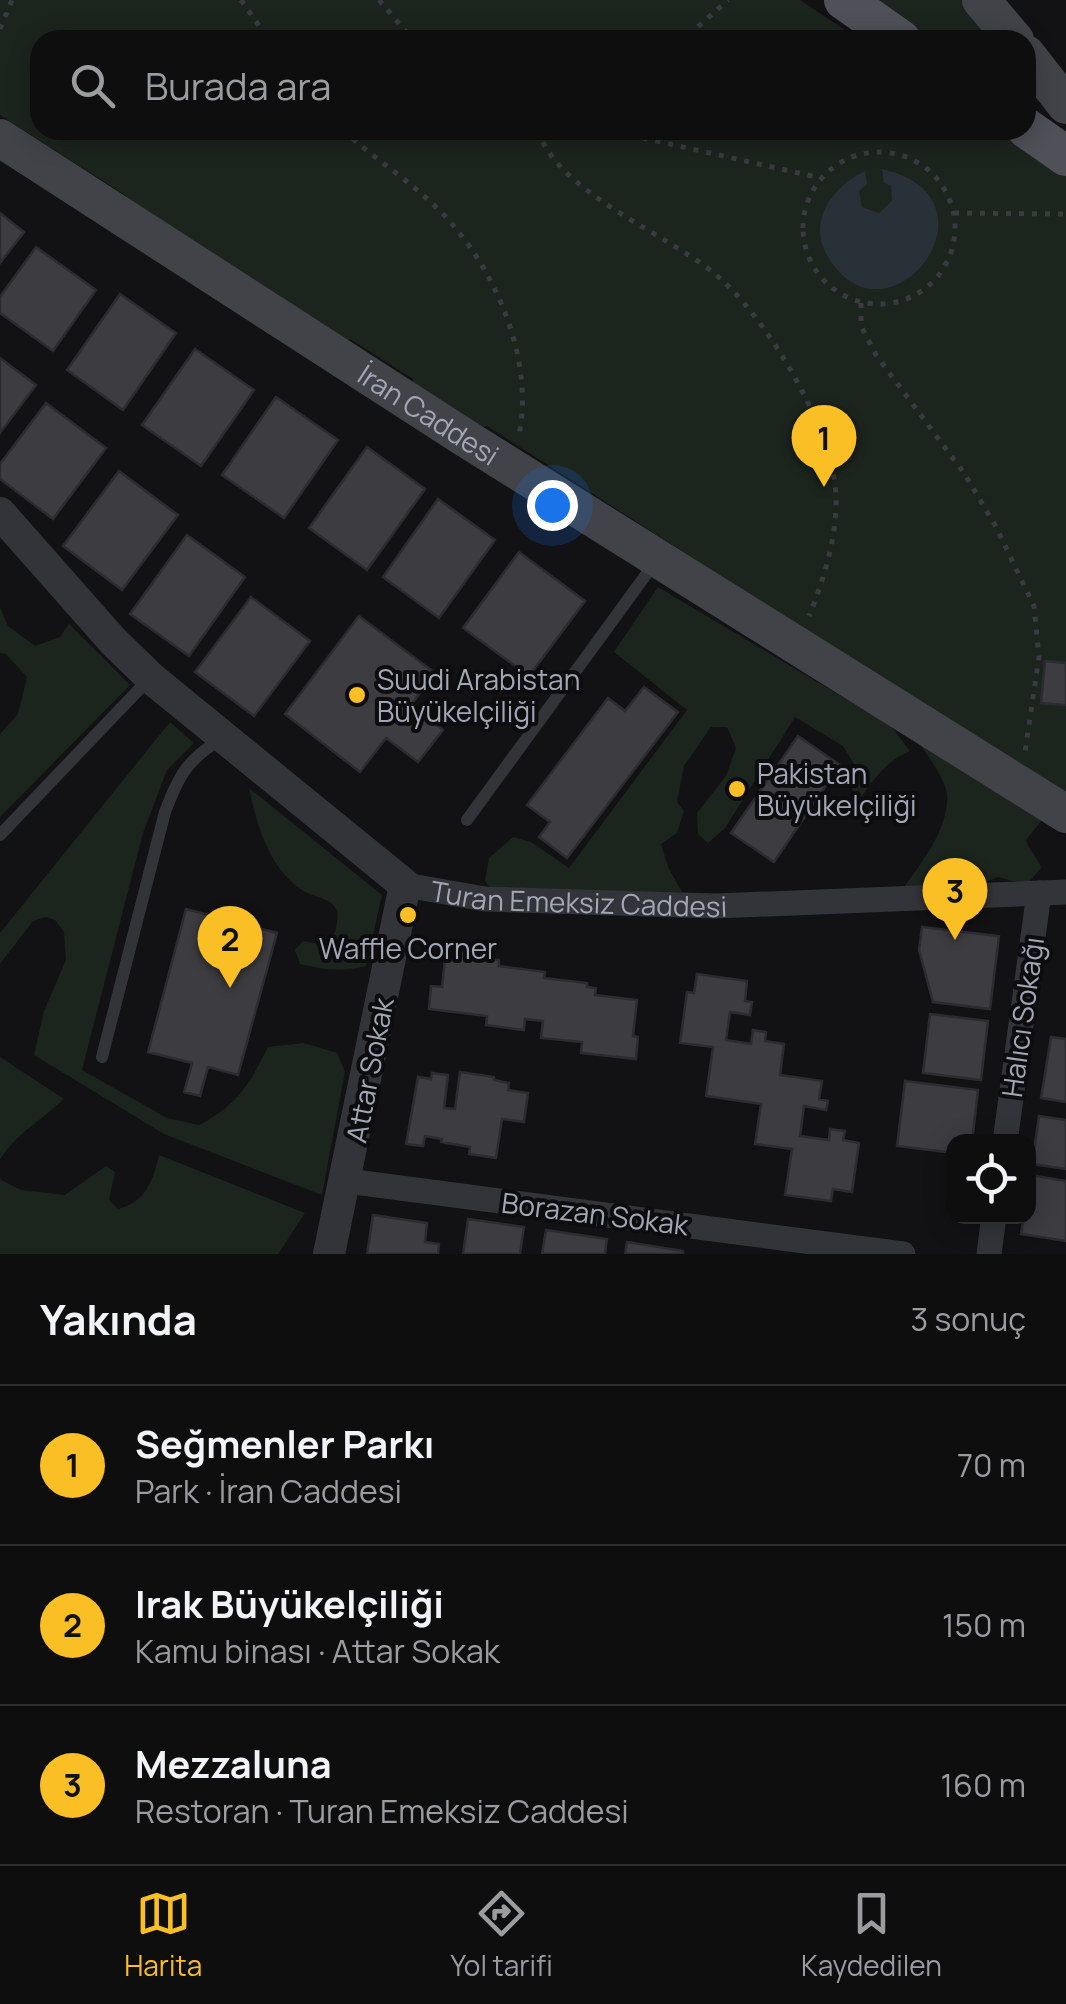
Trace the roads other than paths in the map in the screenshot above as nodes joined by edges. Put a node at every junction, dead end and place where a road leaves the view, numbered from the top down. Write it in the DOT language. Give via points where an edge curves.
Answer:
graph roads {
  1 [pos="844,0"];
  2 [pos="981,0"];
  3 [pos="887,30"];
  4 [pos="1006,30"];
  5 [pos="1036,67"];
  6 [pos="1066,105"];
  7 [pos="1036,135"];
  8 [pos="0,138"];
  9 [pos="1066,156"];
  10 [pos="0,513"];
  11 [pos="657,558"];
  12 [pos="151,678"];
  13 [pos="223,738"];
  14 [pos="1066,814"];
  15 [pos="467,820"];
  16 [pos="0,836"];
  17 [pos="405,885"];
  18 [pos="1066,892"];
  19 [pos="1040,893"];
  20 [pos="102,1058"];
  21 [pos="1006,1134"];
  22 [pos="347,1181"];
  23 [pos="993,1224"];
  24 [pos="329,1254"];
  25 [pos="903,1254"];
  26 [pos="989,1254"];
  1 -- 3 [label="main road"];
  2 -- 4 [label="main road"];
  5 -- 6 [label="main road"];
  7 -- 9 [label="main road"];
  8 -- 11 [label="main road, İran Caddesi"];
  10 -- 12 [label="street, Turan Emeksiz Caddesi"];
  11 -- 14 [label="main road, İran Caddesi"];
  11 -- 15 [label="lane"];
  12 -- 13 [label="street, Turan Emeksiz Caddesi"];
  12 -- 16 [label="lane"];
  13 -- 17 [label="street, Turan Emeksiz Caddesi"];
  13 -- 20 [label="lane" via="203,750 175,786"];
  17 -- 19 [label="street, Turan Emeksiz Caddesi" via="485,899 716,906"];
  17 -- 22 [label="street, Attar Sokak"];
  18 -- 19 [label="street, Turan Emeksiz Caddesi"];
  19 -- 21 [label="street, Halıcı Sokağı"];
  22 -- 24 [label="street, Attar Sokak"];
  22 -- 25 [label="street, Borazan Sokak"];
  23 -- 26 [label="street"];
}
